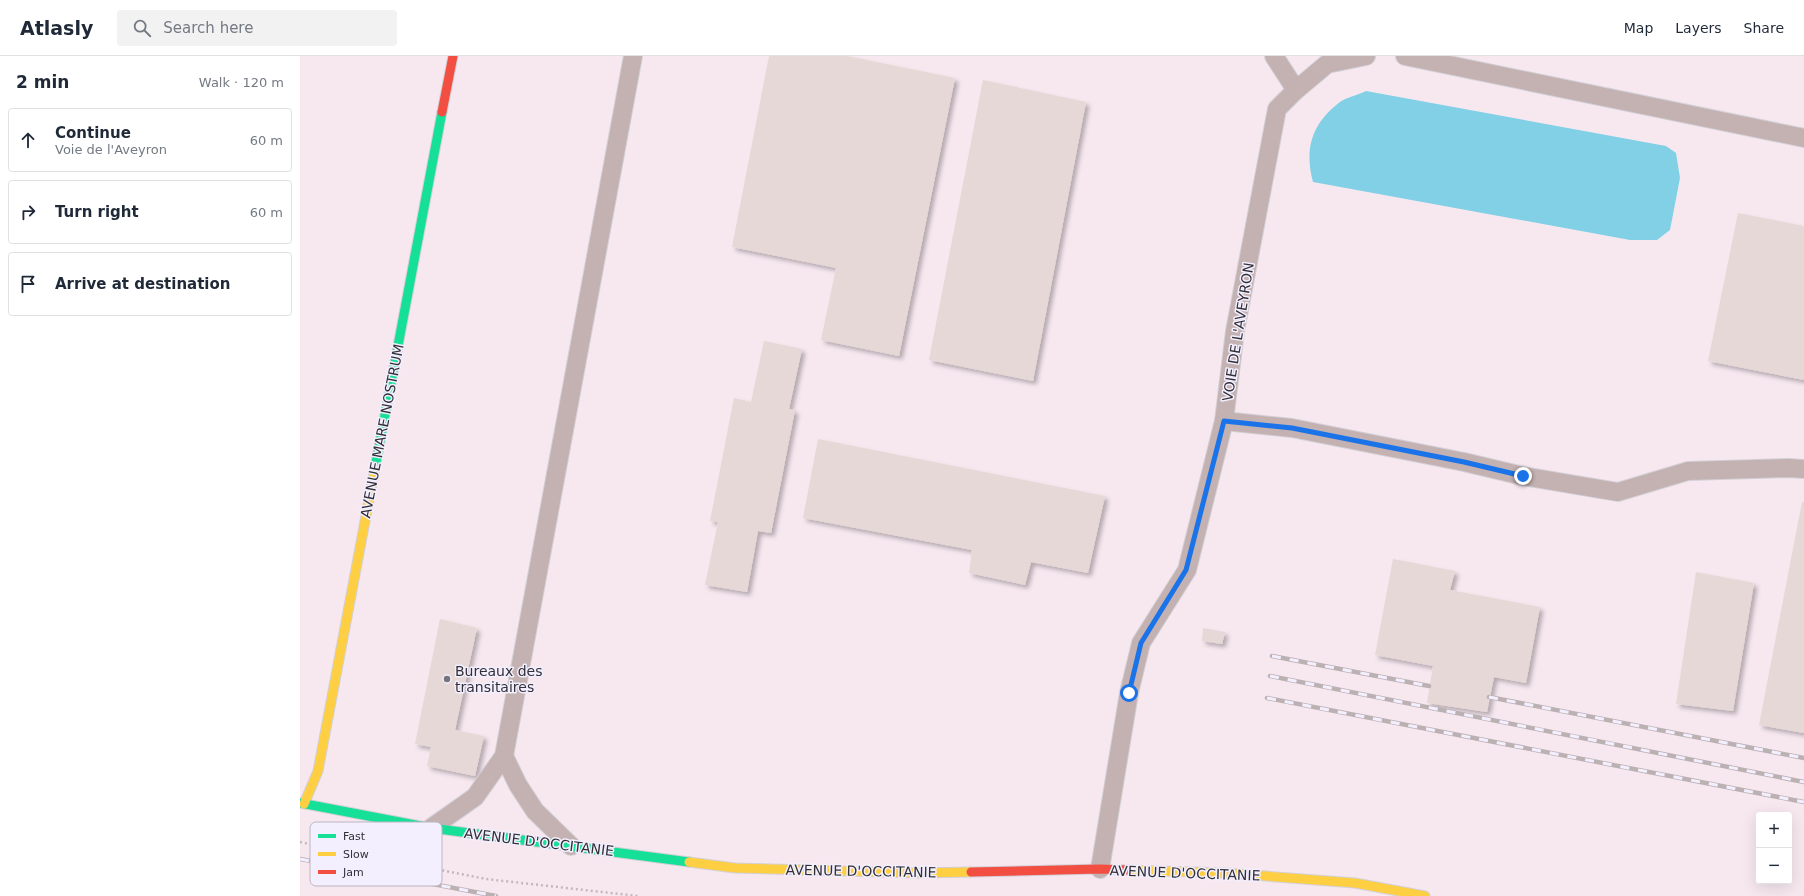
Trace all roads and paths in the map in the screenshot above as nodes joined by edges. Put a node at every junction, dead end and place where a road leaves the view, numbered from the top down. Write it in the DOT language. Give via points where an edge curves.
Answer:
graph roads {
  1 [pos="453,56"];
  2 [pos="633,56"];
  3 [pos="1274,56"];
  4 [pos="1366,56"];
  5 [pos="1405,56"];
  6 [pos="1296,90"];
  7 [pos="1804,138"];
  8 [pos="1224,421"];
  9 [pos="1804,469"];
  10 [pos="504,756"];
  11 [pos="302,803"];
  12 [pos="400,822"];
  13 [pos="440,822"];
  14 [pos="442,829"];
  15 [pos="300,842"];
  16 [pos="310,844"];
  17 [pos="571,846"];
  18 [pos="1100,869"];
  19 [pos="442,870"];
  20 [pos="638,896"];
  21 [pos="1425,896"];
  1 -- 11 [label="street, AVENUE MARE NOSTRUM" via="318,771"];
  2 -- 10 [label="lane"];
  3 -- 6 [label="lane"];
  4 -- 6 [label="lane, VOIE DE L'AVEYRON" via="1327,64"];
  5 -- 7 [label="lane"];
  6 -- 8 [label="lane, VOIE DE L'AVEYRON" via="1277,109 1235,331"];
  8 -- 9 [label="lane" via="1292,428 1523,476 1618,492 1688,471"];
  8 -- 18 [label="lane, VOIE DE L'AVEYRON" via="1186,570 1141,643 1129,693"];
  10 -- 13 [label="lane" via="475,797"];
  10 -- 17 [label="lane" via="518,785 535,811"];
  11 -- 12 [label="street, AVENUE D'OCCITANIE"];
  14 -- 17 [label="street, AVENUE D'OCCITANIE"];
  15 -- 16 [label="path"];
  17 -- 18 [label="street, AVENUE D'OCCITANIE" via="734,868 916,873"];
  18 -- 21 [label="street, AVENUE D'OCCITANIE" via="1226,873 1348,883"];
  19 -- 20 [label="path" via="486,879"];
}
